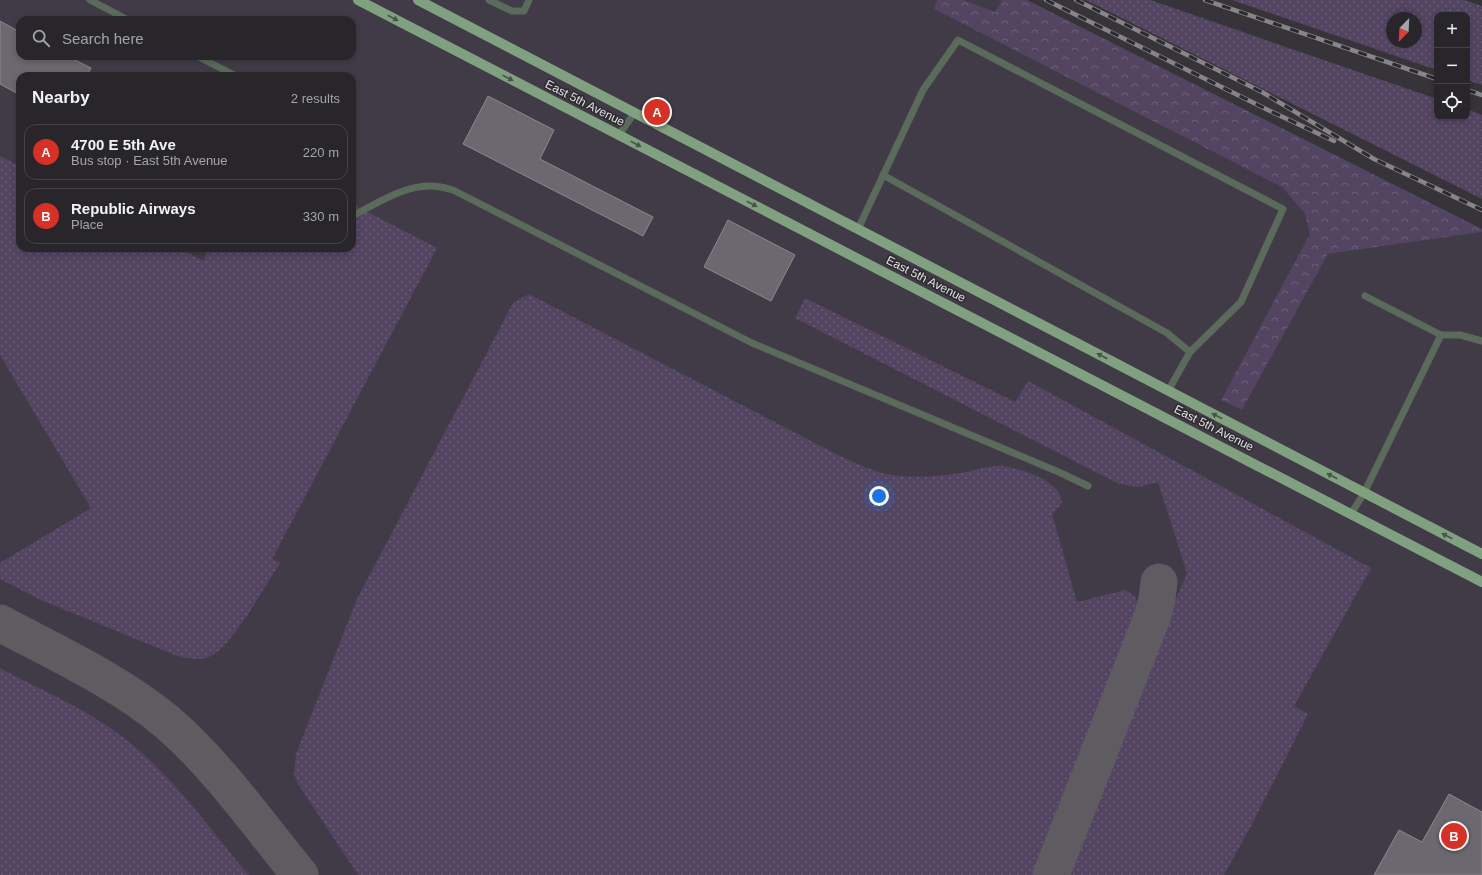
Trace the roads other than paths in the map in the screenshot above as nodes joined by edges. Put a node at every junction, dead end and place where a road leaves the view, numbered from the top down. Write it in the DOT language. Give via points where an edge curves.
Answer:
graph roads {
  1 [pos="90,0"];
  2 [pos="358,0"];
  3 [pos="418,0"];
  4 [pos="489,0"];
  5 [pos="530,0"];
  6 [pos="120,16"];
  7 [pos="205,60"];
  8 [pos="228,72"];
  9 [pos="635,112"];
  10 [pos="619,135"];
  11 [pos="883,175"];
  12 [pos="356,214"];
  13 [pos="858,229"];
  14 [pos="1365,296"];
  15 [pos="1440,335"];
  16 [pos="1482,341"];
  17 [pos="1190,352"];
  18 [pos="1168,391"];
  19 [pos="1088,486"];
  20 [pos="1364,493"];
  21 [pos="1351,514"];
  22 [pos="1482,554"];
  23 [pos="1482,582"];
  1 -- 6 [label="lane"];
  2 -- 10 [label="main road, East 5th Avenue, one-way"];
  3 -- 9 [label="main road, East 5th Avenue"];
  4 -- 5 [label="lane" via="512,11 524,11"];
  7 -- 8 [label="lane"];
  9 -- 10 [label="lane"];
  9 -- 13 [label="main road, East 5th Avenue"];
  10 -- 21 [label="main road, East 5th Avenue, one-way"];
  11 -- 13 [label="lane"];
  11 -- 17 [label="lane" via="1167,333"];
  11 -- 17 [label="lane" via="923,90 958,40 1283,209 1241,302"];
  12 -- 19 [label="lane" via="414,189 430,186 453,190 752,343 1062,472"];
  18 -- 13 [label="main road, East 5th Avenue, one-way"];
  14 -- 15 [label="lane"];
  15 -- 16 [label="lane" via="1460,335"];
  15 -- 20 [label="lane"];
  17 -- 18 [label="lane"];
  20 -- 18 [label="main road, East 5th Avenue, one-way"];
  20 -- 21 [label="lane"];
  22 -- 20 [label="main road, East 5th Avenue, one-way"];
  21 -- 23 [label="main road, East 5th Avenue"];
}
